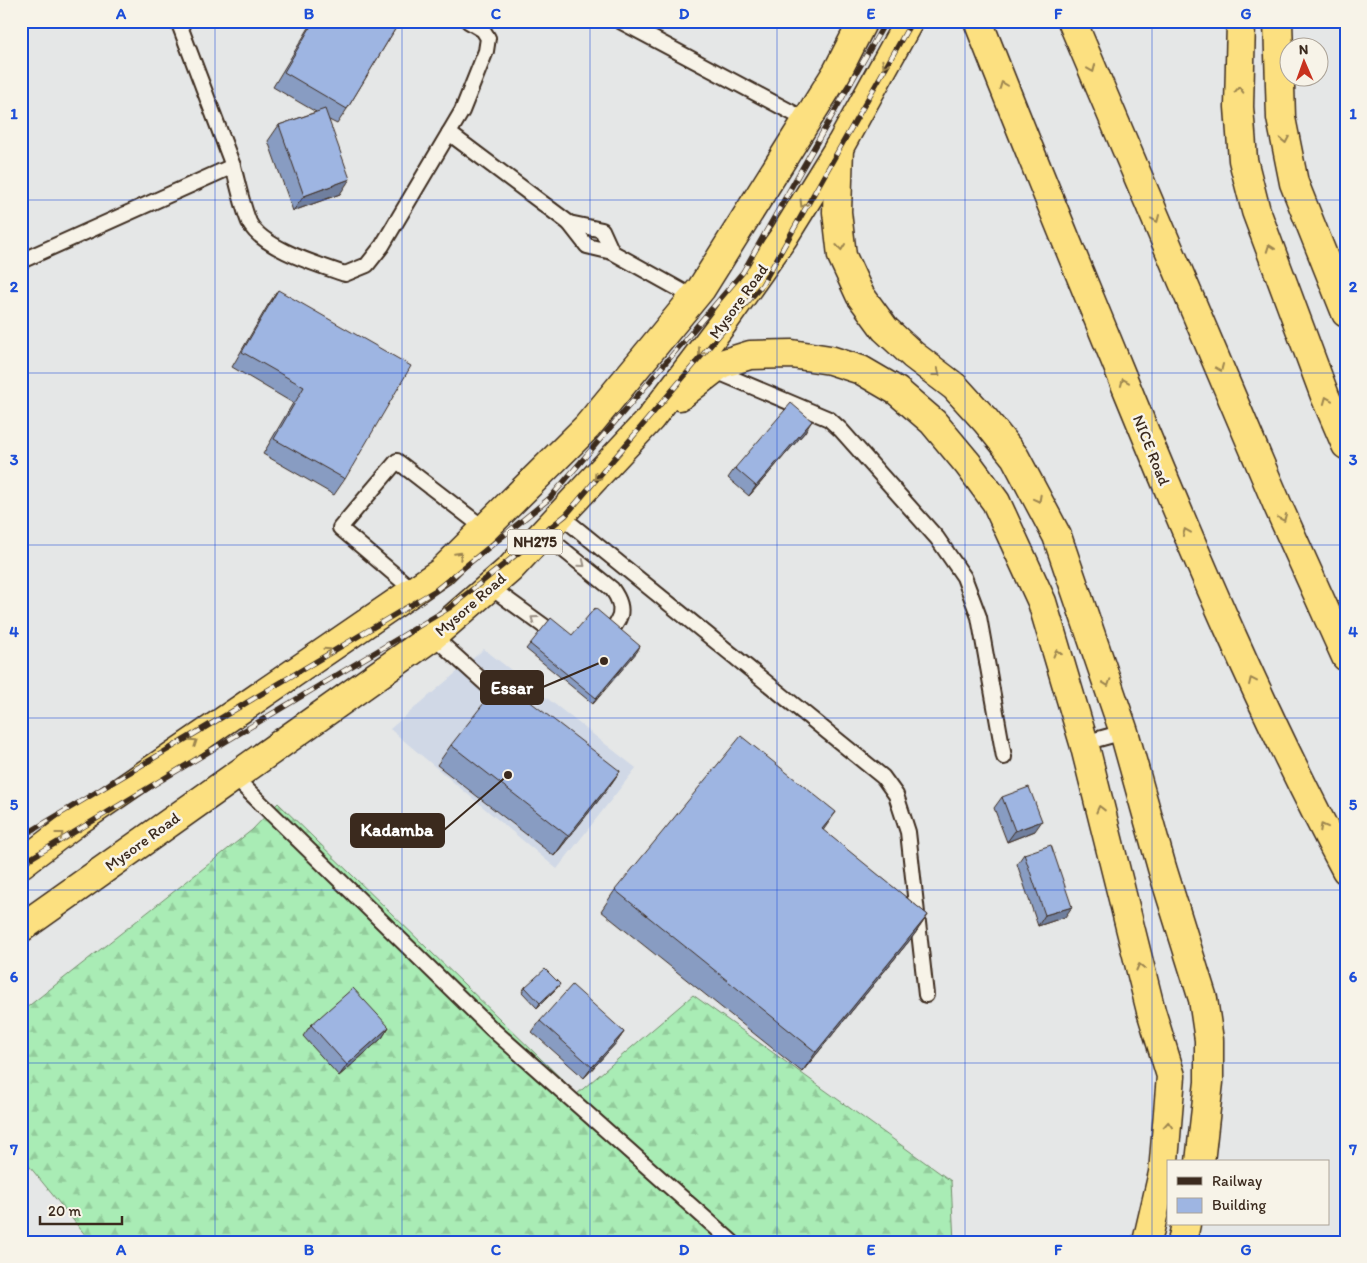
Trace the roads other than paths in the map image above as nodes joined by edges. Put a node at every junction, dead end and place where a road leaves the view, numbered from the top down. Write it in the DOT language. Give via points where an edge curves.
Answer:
graph roads {
  1 [pos="178,21"];
  2 [pos="468,21"];
  3 [pos="620,21"];
  4 [pos="863,21"];
  5 [pos="909,21"];
  6 [pos="978,21"];
  7 [pos="1241,21"];
  8 [pos="1278,21"];
  9 [pos="1073,23"];
  10 [pos="806,120"];
  11 [pos="450,133"];
  12 [pos="840,146"];
  13 [pos="233,166"];
  14 [pos="569,223"];
  15 [pos="612,252"];
  16 [pos="21,261"];
  17 [pos="693,297"];
  18 [pos="1346,313"];
  19 [pos="713,370"];
  20 [pos="650,419"];
  21 [pos="1346,445"];
  22 [pos="552,525"];
  23 [pos="485,529"];
  24 [pos="490,587"];
  25 [pos="414,591"];
  26 [pos="433,636"];
  27 [pos="569,645"];
  28 [pos="593,648"];
  29 [pos="1346,657"];
  30 [pos="518,712"];
  31 [pos="1124,732"];
  32 [pos="1084,743"];
  33 [pos="1004,757"];
  34 [pos="233,776"];
  35 [pos="21,864"];
  36 [pos="1346,870"];
  37 [pos="21,928"];
  38 [pos="926,995"];
  39 [pos="1200,1160"];
  40 [pos="1186,1226"];
  41 [pos="732,1242"];
  42 [pos="1147,1242"];
  43 [pos="1182,1242"];
  1 -- 13 [label="lane"];
  2 -- 11 [label="lane" via="483,30 488,38 486,51"];
  3 -- 10 [label="lane"];
  4 -- 10 [label="highway, NH275"];
  5 -- 12 [label="highway, Mysore Road / NH275, one-way"];
  36 -- 6 [label="highway, NICE Road, one-way" via="1308,799 1236,647 1168,490"];
  21 -- 7 [label="highway, one-way" via="1256,211 1243,160 1239,107"];
  8 -- 18 [label="highway, one-way" via="1281,118 1294,183"];
  9 -- 29 [label="highway, one-way" via="1278,506"];
  10 -- 17 [label="highway, NH275"];
  11 -- 13 [label="lane" via="382,246 367,265 346,274 317,265 261,239 250,223"];
  11 -- 14 [label="lane"];
  12 -- 20 [label="highway, Mysore Road / NH275, one-way" via="783,238"];
  12 -- 31 [label="highway, one-way" via="837,212 842,256 860,295 885,329 955,387 1015,457 1057,536"];
  13 -- 16 [label="lane"];
  14 -- 15 [label="lane" via="587,246"];
  14 -- 15 [label="lane" via="602,230"];
  15 -- 17 [label="lane"];
  17 -- 23 [label="highway, NH275" via="587,428"];
  19 -- 20 [label="highway"];
  32 -- 19 [label="highway, one-way" via="1042,602 996,502 934,422 897,392 861,370 830,360 792,354 750,355 721,364"];
  19 -- 33 [label="lane" via="829,420 937,538 964,577 979,617"];
  20 -- 22 [label="highway, Mysore Road / NH275, one-way"];
  22 -- 24 [label="highway, Mysore Road / NH275"];
  22 -- 28 [label="lane, one-way" via="619,598 620,619"];
  22 -- 38 [label="lane" via="887,783 896,795 908,832"];
  25 -- 23 [label="highway, NH275, one-way" via="442,572"];
  23 -- 25 [label="lane" via="397,461 340,528"];
  24 -- 26 [label="highway, Mysore Road / NH275"];
  27 -- 24 [label="lane, one-way"];
  35 -- 25 [label="highway, NH275, one-way" via="79,820"];
  26 -- 30 [label="lane"];
  26 -- 34 [label="highway, Mysore Road / NH275"];
  31 -- 32 [label="lane"];
  31 -- 39 [label="highway" via="1203,999 1209,1040"];
  42 -- 32 [label="highway, one-way" via="1163,1173 1171,1076 1151,1011"];
  34 -- 37 [label="highway, Mysore Road / NH275"];
  34 -- 41 [label="lane" via="492,1029"];
  40 -- 43 [label="highway"];
}
